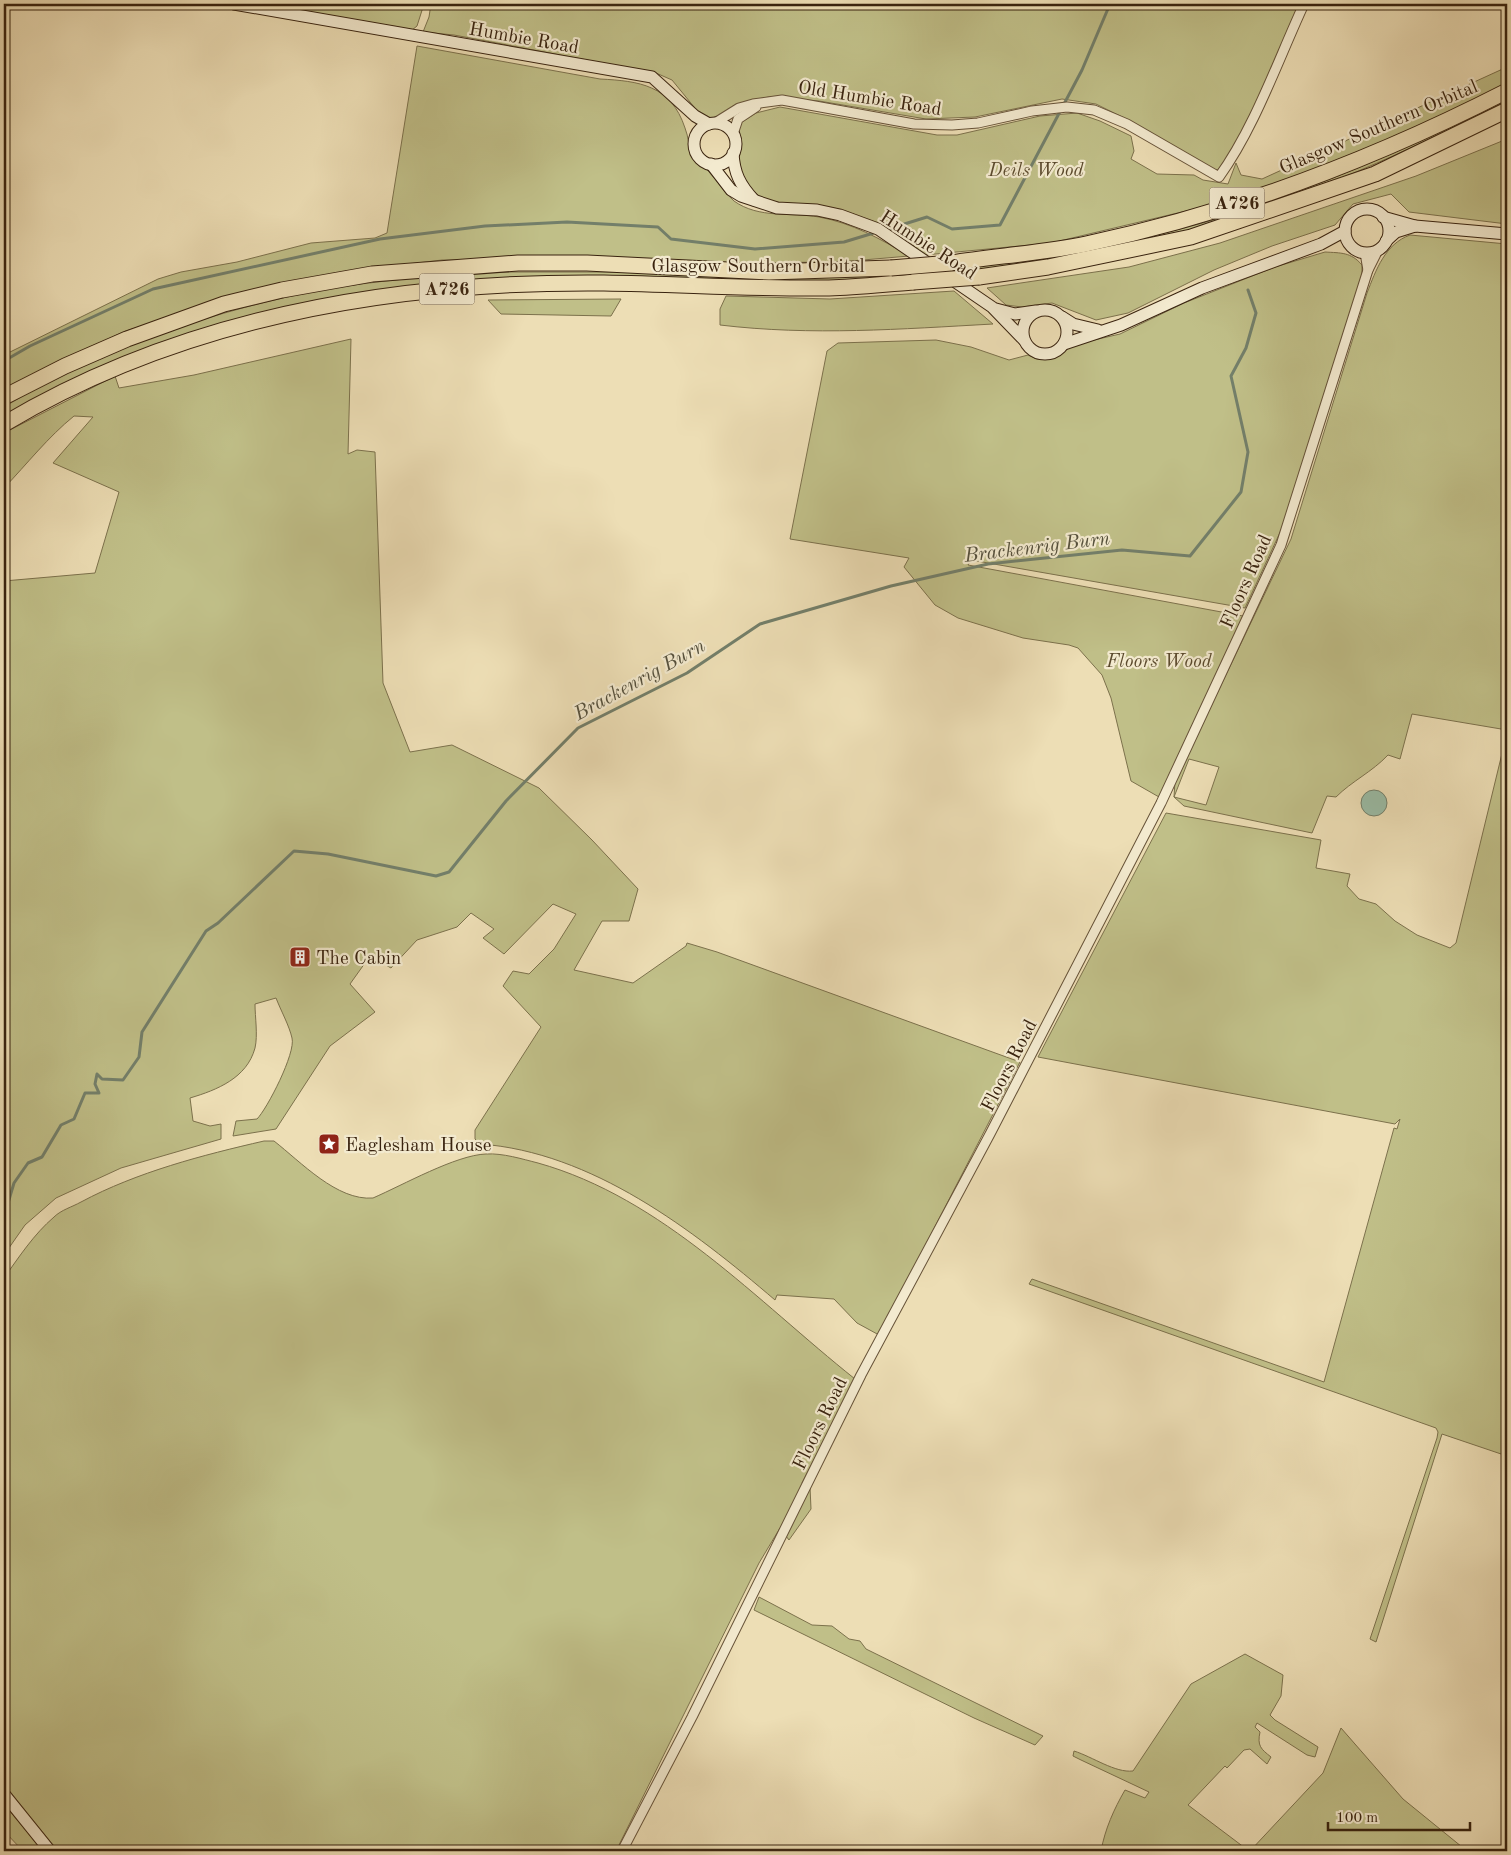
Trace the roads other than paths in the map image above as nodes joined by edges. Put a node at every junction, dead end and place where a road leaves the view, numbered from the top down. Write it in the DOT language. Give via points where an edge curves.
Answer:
graph roads {
  1 [pos="234,4"];
  2 [pos="1304,4"];
  3 [pos="1507,92"];
  4 [pos="681,102"];
  5 [pos="768,102"];
  6 [pos="1507,110"];
  7 [pos="712,123"];
  8 [pos="733,134"];
  9 [pos="695,137"];
  10 [pos="733,153"];
  11 [pos="711,164"];
  12 [pos="756,202"];
  13 [pos="1383,217"];
  14 [pos="1415,226"];
  15 [pos="1345,231"];
  16 [pos="1507,234"];
  17 [pos="1386,241"];
  18 [pos="1321,244"];
  19 [pos="1353,248"];
  20 [pos="1378,250"];
  21 [pos="1364,253"];
  22 [pos="1368,270"];
  23 [pos="992,307"];
  24 [pos="1039,310"];
  25 [pos="1062,317"];
  26 [pos="1103,330"];
  27 [pos="1024,340"];
  28 [pos="1064,344"];
  29 [pos="4,398"];
  30 [pos="4,424"];
  31 [pos="4,1794"];
  32 [pos="50,1851"];
  33 [pos="622,1851"];
  1 -- 4 [label="street, Humbie Road" via="652,77"];
  2 -- 5 [label="street, Old Humbie Road" via="1250,123 1219,177 1128,124 1094,110 1067,107 952,126 914,124 782,100"];
  3 -- 29 [label="highway, Glasgow Southern Orbital / A726, bridge" via="1393,146 1280,190 1187,219 1084,244 891,268 769,272 518,263 372,274 224,304 128,339 65,366"];
  4 -- 7 [label="street, Humbie Road" via="695,116"];
  4 -- 9 [label="street, Humbie Road"];
  5 -- 7 [label="street" via="739,108"];
  5 -- 8 [label="street" via="738,119"];
  6 -- 30 [label="highway, Glasgow Southern Orbital / A726, bridge" via="1375,174 1191,237 1057,266 979,277 830,288 604,283 530,285 442,290 353,301 295,311 175,345 82,382"];
  7 -- 8 [label="street, Humbie Road" via="726,126"];
  7 -- 9 [label="street" via="698,131"];
  8 -- 10 [label="street"];
  9 -- 11 [label="street, Humbie Road" via="697,155"];
  10 -- 11 [label="street" via="724,162"];
  10 -- 12 [label="street" via="740,184"];
  11 -- 12 [label="street, Humbie Road" via="731,190"];
  12 -- 23 [label="street, Humbie Road" via="778,208 818,210 878,229"];
  13 -- 14 [label="street"];
  13 -- 15 [label="street" via="1370,210 1356,213 1350,217"];
  13 -- 17 [label="street" via="1388,228"];
  14 -- 16 [label="street"];
  14 -- 17 [label="street" via="1396,232"];
  15 -- 18 [label="street"];
  15 -- 19 [label="street"];
  17 -- 20 [label="street"];
  18 -- 19 [label="street"];
  18 -- 26 [label="street" via="1202,288"];
  19 -- 21 [label="street"];
  20 -- 21 [label="street"];
  20 -- 22 [label="street, Floors Road"];
  21 -- 22 [label="street"];
  22 -- 33 [label="street, Floors Road" via="1280,546 1161,803 986,1142 860,1375 692,1717"];
  23 -- 24 [label="street, Humbie Road" via="1015,314"];
  23 -- 27 [label="street, Humbie Road"];
  24 -- 25 [label="street" via="1051,310"];
  24 -- 27 [label="street" via="1025,323"];
  25 -- 26 [label="street" via="1085,328"];
  25 -- 28 [label="street" via="1067,330"];
  26 -- 28 [label="street"];
  27 -- 28 [label="street" via="1034,351 1043,354 1058,350"];
  31 -- 32 [label="street"];
}
